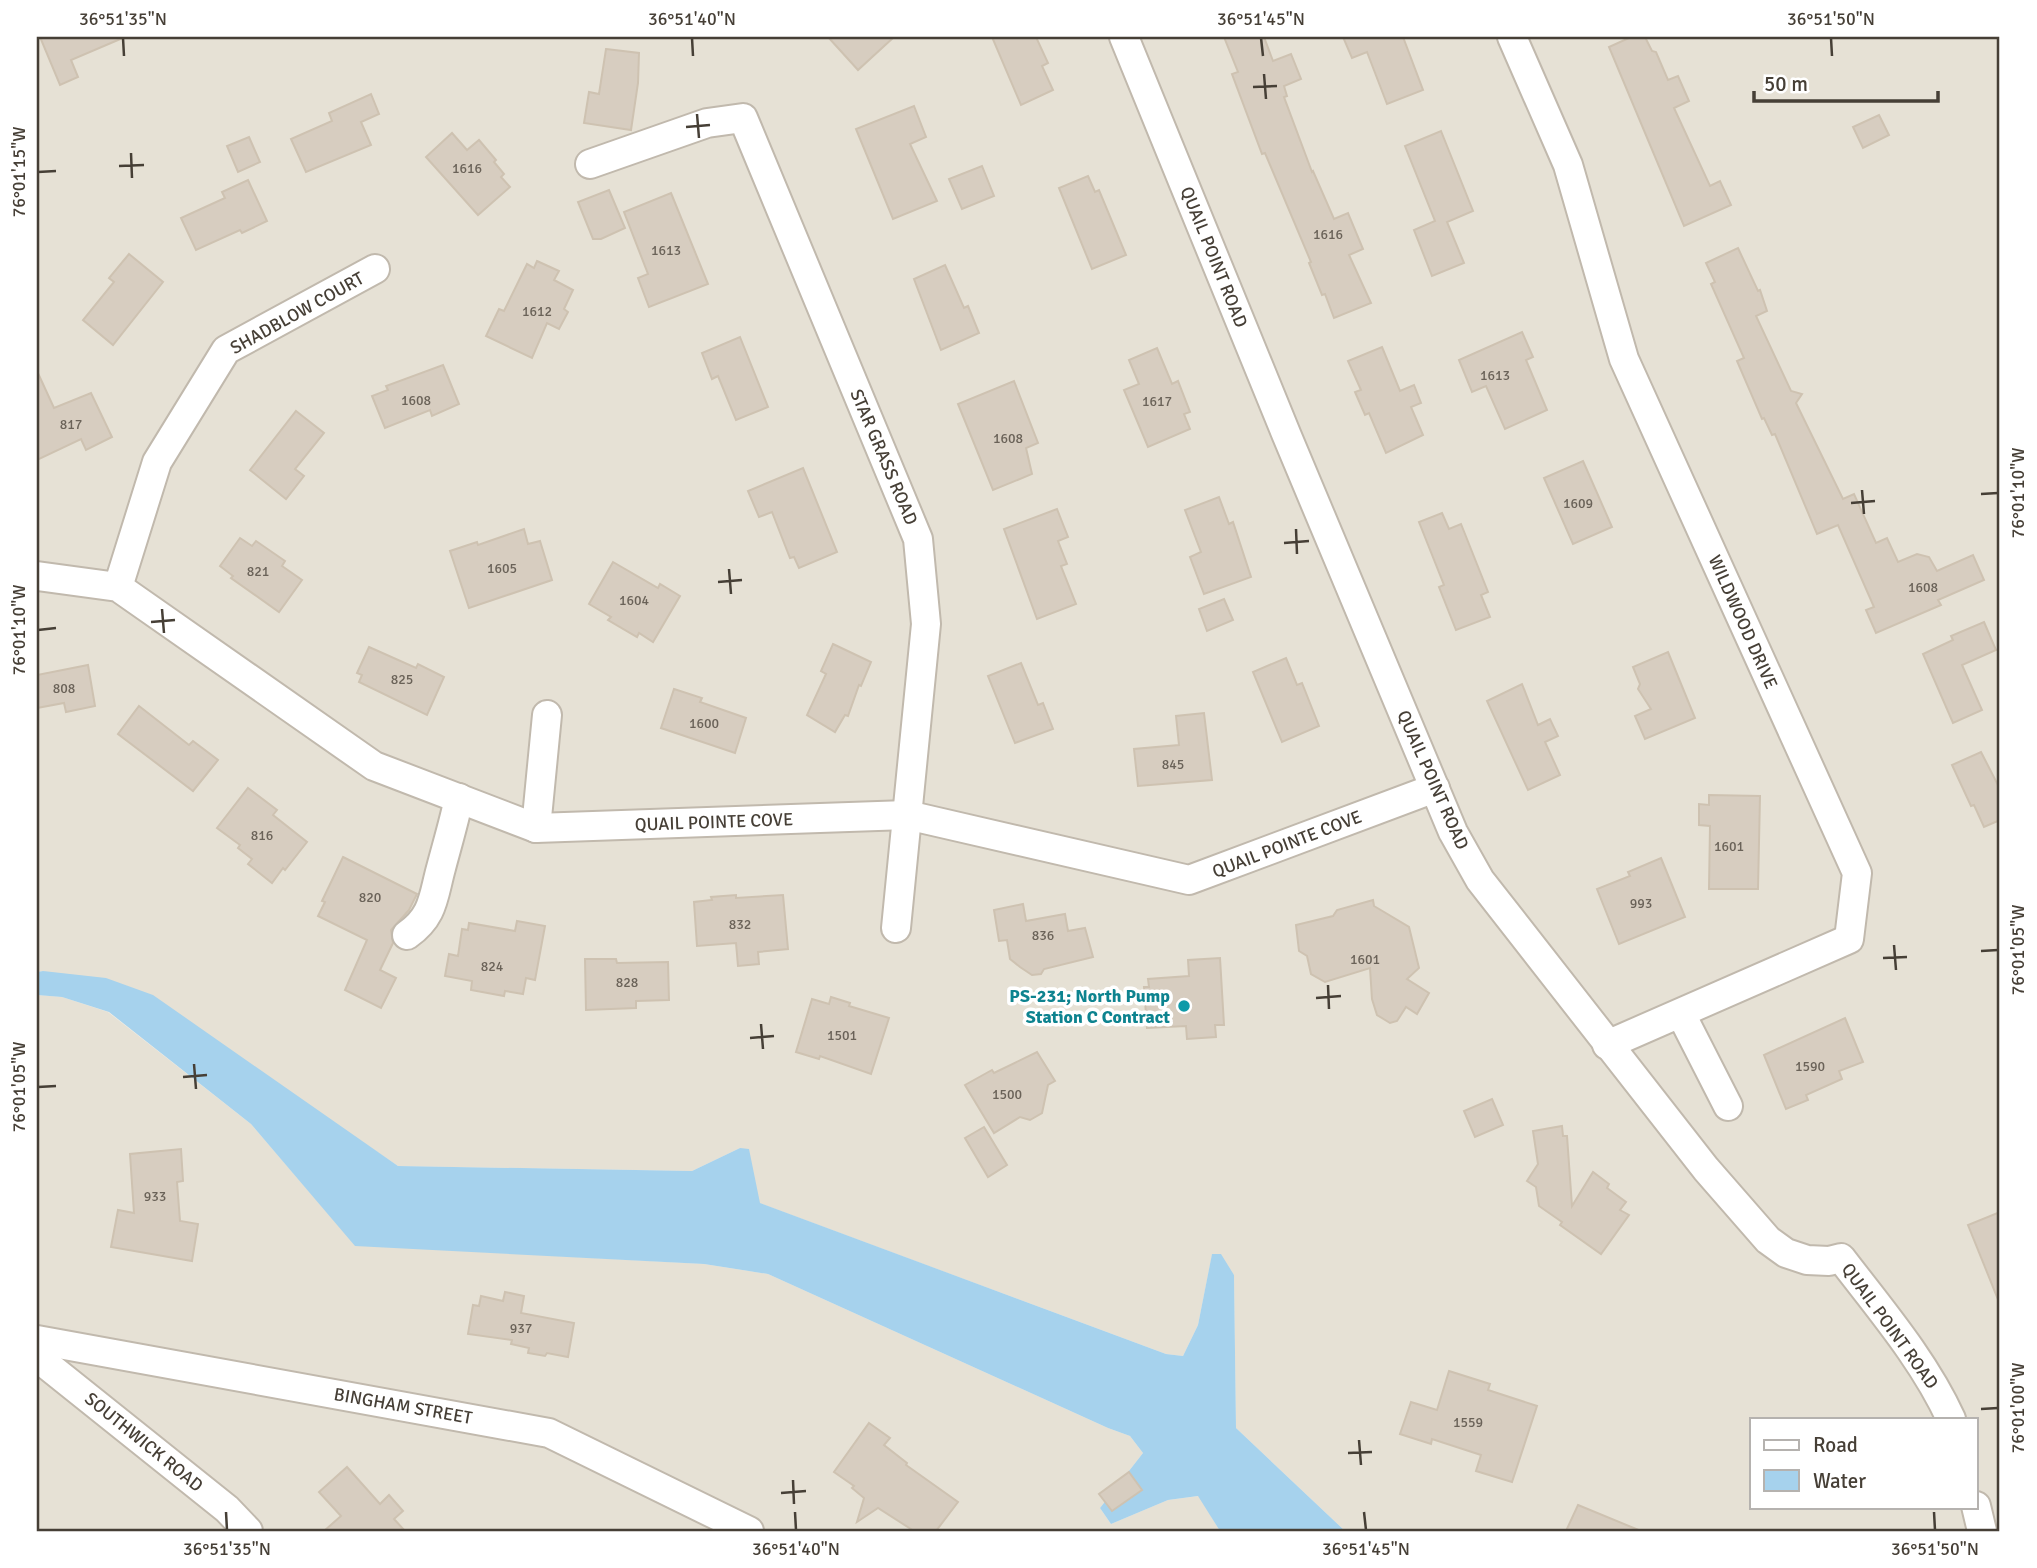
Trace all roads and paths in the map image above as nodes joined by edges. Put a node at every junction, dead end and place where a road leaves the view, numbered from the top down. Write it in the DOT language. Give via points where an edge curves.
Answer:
graph roads {
  1 [pos="1124,37"];
  2 [pos="1512,37"];
  3 [pos="590,164"];
  4 [pos="375,269"];
  5 [pos="37,576"];
  6 [pos="118,587"];
  7 [pos="547,715"];
  8 [pos="1435,789"];
  9 [pos="459,798"];
  10 [pos="907,815"];
  11 [pos="536,828"];
  12 [pos="896,928"];
  13 [pos="407,935"];
  14 [pos="1681,1014"];
  15 [pos="1607,1045"];
  16 [pos="1728,1106"];
  17 [pos="37,1340"];
  18 [pos="37,1357"];
  19 [pos="1951,1418"];
  20 [pos="1976,1508"];
  21 [pos="248,1531"];
  22 [pos="749,1531"];
  23 [pos="1982,1531"];
  1 -- 8 [label="street, QUAIL POINT ROAD"];
  2 -- 14 [label="street, WILDWOOD DRIVE" via="1568,165 1624,359 1857,873 1849,939"];
  3 -- 10 [label="street, STAR GRASS ROAD" via="707,124 743,118 918,539 926,624"];
  4 -- 6 [label="street, SHADBLOW COURT" via="226,350 157,463"];
  5 -- 6 [label="street, QUAIL POINTE COVE"];
  6 -- 9 [label="street, QUAIL POINTE COVE" via="374,765"];
  7 -- 11 [label="street"];
  8 -- 10 [label="street, QUAIL POINTE COVE" via="1189,880"];
  8 -- 15 [label="street, QUAIL POINT ROAD" via="1480,880"];
  9 -- 11 [label="street, QUAIL POINTE COVE"];
  9 -- 13 [label="street" via="435,896 418,928"];
  10 -- 11 [label="street, QUAIL POINTE COVE"];
  10 -- 12 [label="street, STAR GRASS ROAD"];
  14 -- 15 [label="street"];
  14 -- 16 [label="street"];
  15 -- 19 [label="street, QUAIL POINT ROAD" via="1768,1240 1807,1260 1841,1258 1895,1328"];
  17 -- 22 [label="street, BINGHAM STREET" via="549,1433"];
  18 -- 21 [label="street, SOUTHWICK ROAD" via="227,1509"];
  20 -- 23 [label="street"];
}
